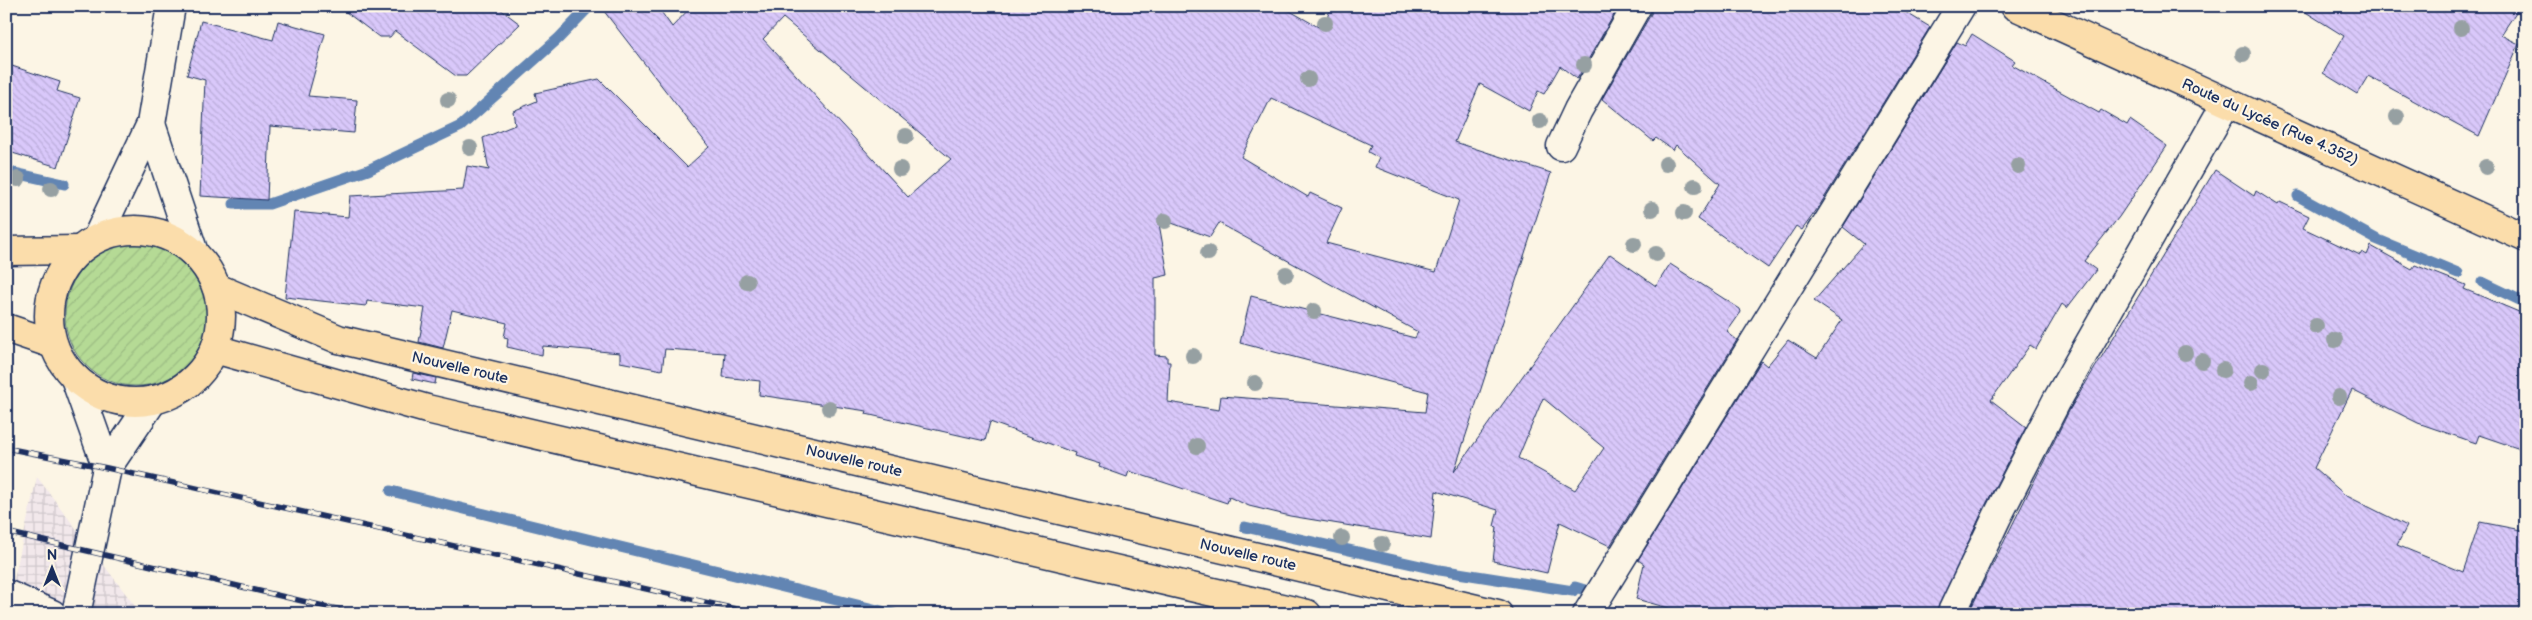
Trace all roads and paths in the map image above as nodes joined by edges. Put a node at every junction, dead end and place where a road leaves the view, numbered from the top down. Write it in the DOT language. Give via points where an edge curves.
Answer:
graph roads {
  1 [pos="171,6"];
  2 [pos="1637,6"];
  3 [pos="1961,6"];
  4 [pos="2015,6"];
  5 [pos="2226,103"];
  6 [pos="151,124"];
  7 [pos="1561,146"];
  8 [pos="2526,238"];
  9 [pos="88,244"];
  10 [pos="6,251"];
  11 [pos="194,253"];
  12 [pos="217,288"];
  13 [pos="6,328"];
  14 [pos="53,344"];
  15 [pos="215,349"];
  16 [pos="76,378"];
  17 [pos="153,400"];
  18 [pos="107,468"];
  19 [pos="6,594"];
  20 [pos="52,614"];
  21 [pos="76,614"];
  22 [pos="1307,614"];
  23 [pos="1498,614"];
  24 [pos="1587,614"];
  25 [pos="1951,614"];
  1 -- 6 [label="street"];
  2 -- 7 [label="street"];
  3 -- 24 [label="street"];
  4 -- 5 [label="main road, Route du Lycée (Rue 4.352)"];
  5 -- 8 [label="main road, Route du Lycée (Rue 4.352)"];
  5 -- 25 [label="street" via="2056,402 1996,517"];
  6 -- 9 [label="street"];
  6 -- 11 [label="street"];
  9 -- 10 [label="main road"];
  9 -- 11 [label="main road" via="124,231 138,230 158,233"];
  9 -- 14 [label="main road" via="65,265 55,283 49,303 48,324"];
  11 -- 12 [label="main road"];
  12 -- 15 [label="main road" via="221,315"];
  12 -- 23 [label="main road, Nouvelle route" via="338,339"];
  13 -- 14 [label="main road"];
  14 -- 16 [label="main road" via="62,363"];
  15 -- 17 [label="main road" via="190,382"];
  15 -- 22 [label="main road" via="427,409"];
  16 -- 17 [label="main road" via="92,391 112,399 132,402"];
  16 -- 18 [label="street"];
  17 -- 18 [label="street"];
  18 -- 21 [label="street"];
  19 -- 20 [label="street"];
}
